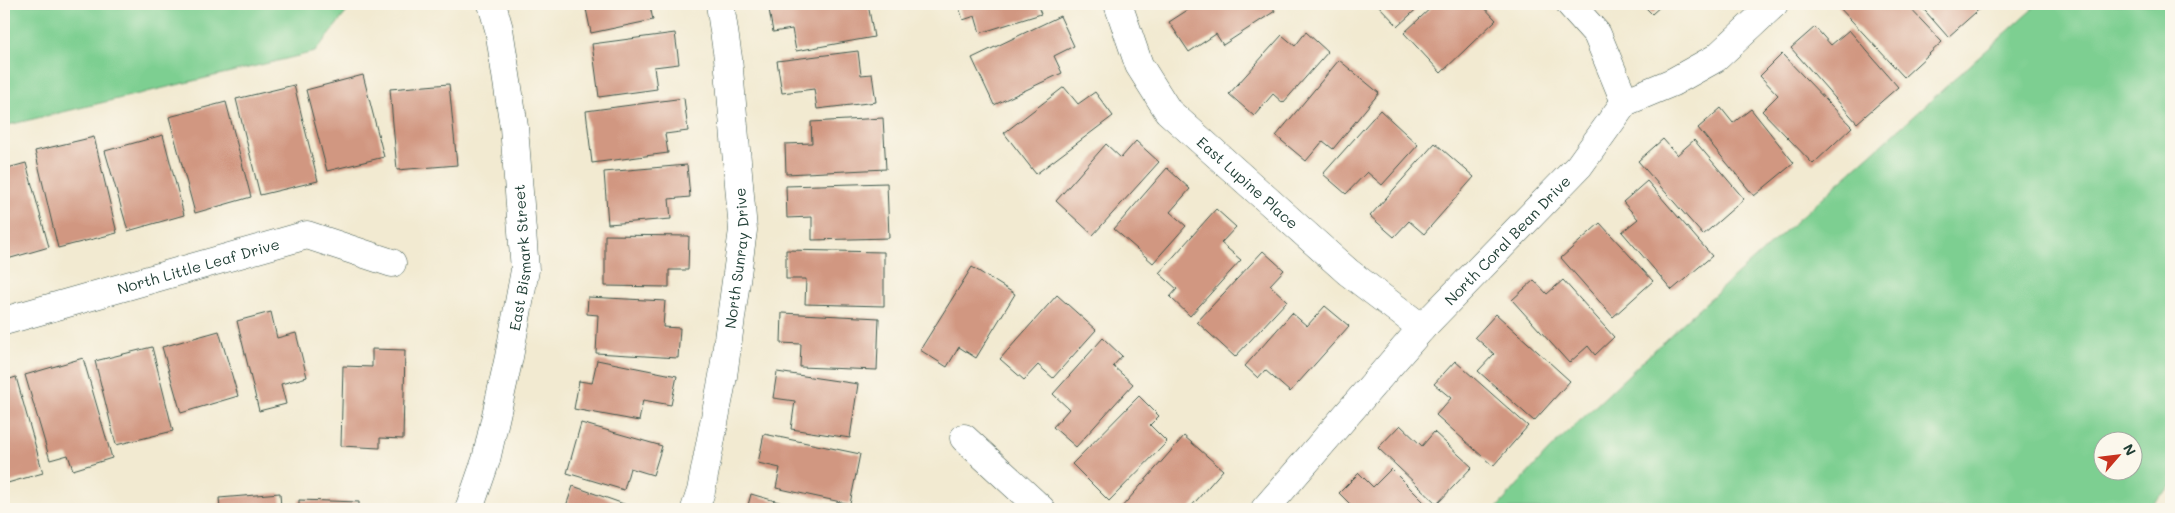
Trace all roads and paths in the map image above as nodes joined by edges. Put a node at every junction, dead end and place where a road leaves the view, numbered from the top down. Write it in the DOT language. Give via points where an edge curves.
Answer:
graph roads {
  1 [pos="492,4"];
  2 [pos="720,4"];
  3 [pos="1118,4"];
  4 [pos="1570,4"];
  5 [pos="1774,4"];
  6 [pos="1625,102"];
  7 [pos="392,263"];
  8 [pos="4,321"];
  9 [pos="1422,328"];
  10 [pos="964,438"];
  11 [pos="469,509"];
  12 [pos="695,509"];
  13 [pos="1041,509"];
  14 [pos="1265,509"];
  1 -- 11 [label="street, East Bismark Street" via="514,126 525,270 486,460"];
  2 -- 12 [label="street, North Sunray Drive" via="743,230 723,376"];
  3 -- 9 [label="street, East Lupine Place" via="1139,65 1168,112 1348,272"];
  4 -- 6 [label="street" via="1597,34"];
  5 -- 6 [label="street" via="1716,58 1673,82"];
  6 -- 9 [label="street, North Coral Bean Drive" via="1579,166"];
  7 -- 8 [label="street, North Little Leaf Drive" via="307,235"];
  9 -- 14 [label="street, North Coral Bean Drive"];
  10 -- 13 [label="street"];
}
